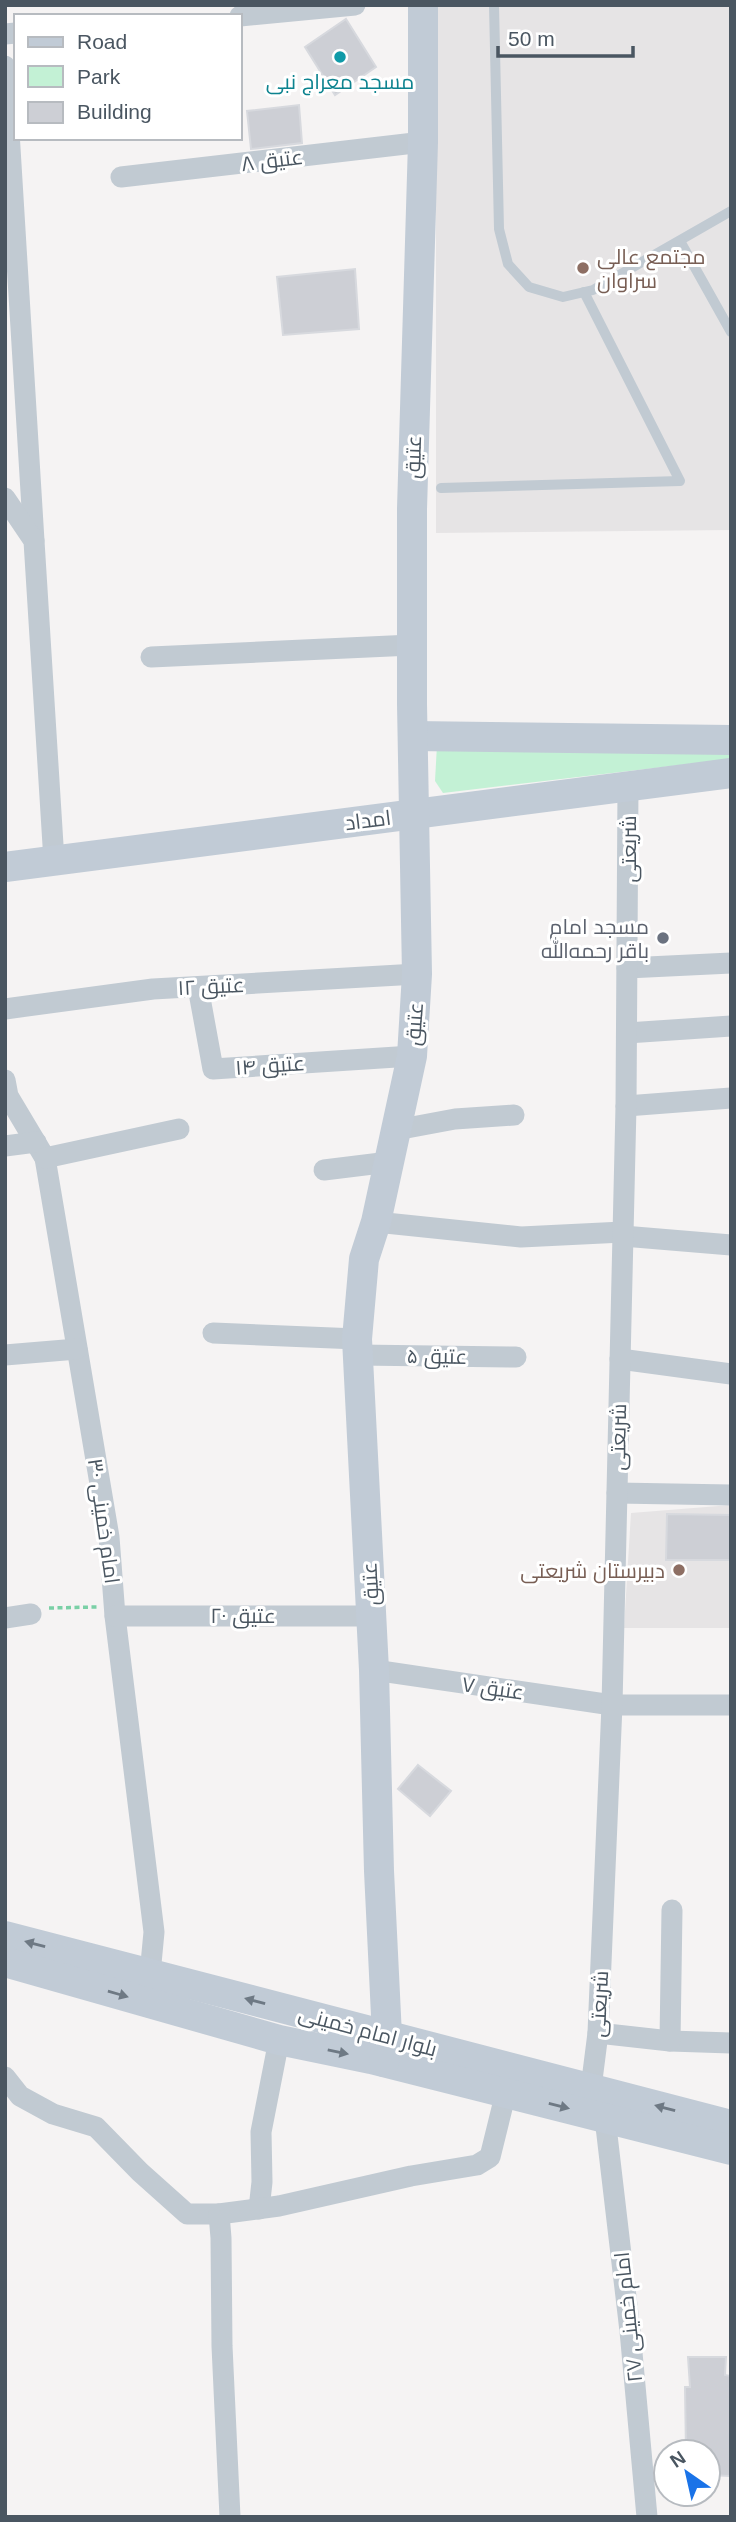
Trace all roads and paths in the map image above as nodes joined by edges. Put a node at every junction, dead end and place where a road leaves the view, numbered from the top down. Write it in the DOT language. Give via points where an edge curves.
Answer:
graph roads {
  1 [pos="355,5"];
  2 [pos="423,5"];
  3 [pos="494,5"];
  4 [pos="242,16"];
  5 [pos="5,66"];
  6 [pos="423,142"];
  7 [pos="121,177"];
  8 [pos="731,211"];
  9 [pos="680,241"];
  10 [pos="584,292"];
  11 [pos="731,332"];
  12 [pos="441,488"];
  13 [pos="5,498"];
  14 [pos="34,541"];
  15 [pos="412,645"];
  16 [pos="151,657"];
  17 [pos="413,736"];
  18 [pos="731,740"];
  19 [pos="731,773"];
  20 [pos="628,786"];
  21 [pos="415,814"];
  22 [pos="54,861"];
  23 [pos="5,867"];
  24 [pos="731,962"];
  25 [pos="627,968"];
  26 [pos="417,974"];
  27 [pos="198,986"];
  28 [pos="5,1009"];
  29 [pos="731,1026"];
  30 [pos="626,1032"];
  31 [pos="412,1056"];
  32 [pos="5,1080"];
  33 [pos="731,1098"];
  34 [pos="626,1106"];
  35 [pos="514,1115"];
  36 [pos="179,1129"];
  37 [pos="396,1130"];
  38 [pos="5,1146"];
  39 [pos="41,1150"];
  40 [pos="389,1162"];
  41 [pos="324,1170"];
  42 [pos="376,1222"];
  43 [pos="623,1234"];
  44 [pos="731,1245"];
  45 [pos="213,1333"];
  46 [pos="357,1347"];
  47 [pos="77,1349"];
  48 [pos="5,1354"];
  49 [pos="516,1357"];
  50 [pos="620,1359"];
  51 [pos="731,1374"];
  52 [pos="617,1493"];
  53 [pos="731,1495"];
  54 [pos="115,1611"];
  55 [pos="31,1614"];
  56 [pos="371,1616"];
  57 [pos="5,1618"];
  58 [pos="374,1670"];
  59 [pos="612,1705"];
  60 [pos="731,1705"];
  61 [pos="672,1910"];
  62 [pos="5,1936"];
  63 [pos="5,1962"];
  64 [pos="150,1974"];
  65 [pos="598,2033"];
  66 [pos="279,2040"];
  67 [pos="670,2041"];
  68 [pos="731,2043"];
  69 [pos="385,2049"];
  70 [pos="5,2077"];
  71 [pos="591,2088"];
  72 [pos="506,2092"];
  73 [pos="606,2118"];
  74 [pos="731,2125"];
  75 [pos="731,2150"];
  76 [pos="259,2209"];
  77 [pos="219,2214"];
  78 [pos="230,2517"];
  79 [pos="647,2517"];
  1 -- 4 [label="street"];
  2 -- 6 [label="street, عتیق"];
  3 -- 10 [label="lane" via="499,229 508,264 529,288 563,297"];
  5 -- 14 [label="street"];
  6 -- 7 [label="street, عتیق ۸"];
  6 -- 15 [label="street, عتیق"];
  8 -- 9 [label="lane"];
  9 -- 10 [label="lane"];
  9 -- 11 [label="lane"];
  10 -- 12 [label="lane" via="680,481"];
  13 -- 14 [label="street"];
  14 -- 22 [label="street"];
  15 -- 16 [label="street"];
  15 -- 17 [label="street, عتیق"];
  17 -- 18 [label="street"];
  17 -- 21 [label="street, عتیق"];
  19 -- 20 [label="street, امداد"];
  20 -- 21 [label="street, امداد"];
  20 -- 25 [label="street, شریعتی"];
  21 -- 22 [label="street, امداد"];
  21 -- 26 [label="street, عتیق"];
  22 -- 23 [label="street, امداد"];
  24 -- 25 [label="street"];
  25 -- 30 [label="street, شریعتی"];
  26 -- 27 [label="street, عتیق ۱۲"];
  26 -- 31 [label="street, عتیق"];
  27 -- 28 [label="street, عتیق ۱۲"];
  27 -- 31 [label="street, عتیق ۱۴" via="213,1069"];
  29 -- 30 [label="street"];
  30 -- 34 [label="street, شریعتی"];
  31 -- 37 [label="street, عتیق"];
  32 -- 39 [label="street, امام خمینی ۳۰" via="8,1096"];
  33 -- 34 [label="street"];
  34 -- 43 [label="street, شریعتی"];
  35 -- 37 [label="street"];
  36 -- 39 [label="street"];
  37 -- 40 [label="street, عتیق"];
  38 -- 39 [label="street"];
  39 -- 47 [label="street, امام خمینی ۳۰"];
  40 -- 41 [label="street"];
  40 -- 42 [label="street, عتیق"];
  42 -- 43 [label="street" via="521,1237"];
  42 -- 46 [label="street, عتیق" via="364,1259"];
  43 -- 44 [label="street"];
  43 -- 50 [label="street, شریعتی"];
  45 -- 46 [label="street, عتیق ۵"];
  46 -- 49 [label="street, عتیق ۵"];
  46 -- 56 [label="street, عتیق"];
  47 -- 48 [label="street"];
  47 -- 54 [label="street, امام خمینی ۳۰" via="108,1537"];
  50 -- 51 [label="street"];
  50 -- 52 [label="street, شریعتی"];
  52 -- 53 [label="street"];
  52 -- 59 [label="street, شریعتی"];
  54 -- 55 [label="path" via="40,1609"];
  54 -- 56 [label="street, عتیق ۲۰"];
  54 -- 64 [label="street, امام خمینی ۳۰" via="154,1932"];
  55 -- 57 [label="street"];
  56 -- 58 [label="street, عتیق"];
  58 -- 59 [label="street, عتیق ۷"];
  58 -- 69 [label="street, عتیق"];
  59 -- 60 [label="street, عتیق ۷"];
  59 -- 65 [label="street, شریعتی"];
  61 -- 67 [label="street"];
  64 -- 62 [label="street, بلوار امام خمینی, one-way"];
  63 -- 66 [label="street, بلوار امام خمینی, one-way"];
  69 -- 64 [label="street, بلوار امام خمینی, one-way"];
  65 -- 67 [label="street"];
  65 -- 71 [label="street, شریعتی"];
  66 -- 69 [label="street, بلوار امام خمینی, one-way"];
  66 -- 76 [label="street" via="261,2132"];
  67 -- 68 [label="street"];
  69 -- 71 [label="street, بلوار امام خمینی"];
  69 -- 72 [label="street, بلوار امام خمینی"];
  70 -- 77 [label="street" via="20,2096 53,2114 96,2127 187,2214"];
  74 -- 71 [label="street, بلوار امام خمینی, one-way"];
  72 -- 73 [label="street, بلوار امام خمینی, one-way"];
  72 -- 76 [label="street" via="490,2157 477,2165"];
  73 -- 75 [label="street, بلوار امام خمینی"];
  73 -- 79 [label="street, امام خمینی ۲۷"];
  76 -- 77 [label="street"];
  77 -- 78 [label="street"];
}
